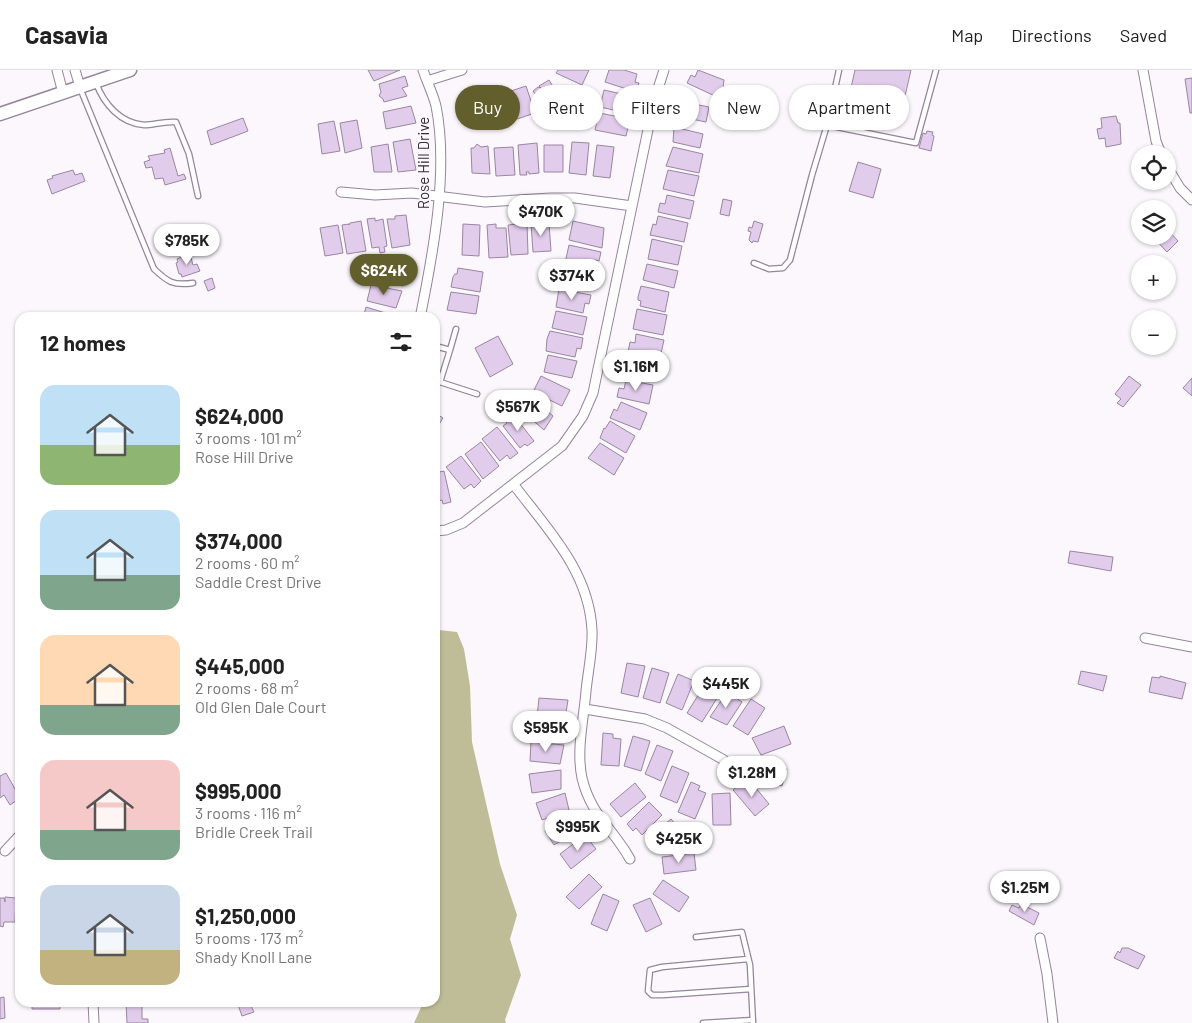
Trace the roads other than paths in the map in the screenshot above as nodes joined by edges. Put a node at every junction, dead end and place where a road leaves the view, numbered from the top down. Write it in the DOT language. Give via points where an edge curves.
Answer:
graph roads {
  1 [pos="57,70"];
  2 [pos="75,70"];
  3 [pos="130,70"];
  4 [pos="423,70"];
  5 [pos="462,70"];
  6 [pos="664,70"];
  7 [pos="839,70"];
  8 [pos="936,70"];
  9 [pos="1143,70"];
  10 [pos="427,81"];
  11 [pos="96,82"];
  12 [pos="836,85"];
  13 [pos="80,87"];
  14 [pos="63,93"];
  15 [pos="0,114"];
  16 [pos="826,130"];
  17 [pos="852,130"];
  18 [pos="1158,145"];
  19 [pos="1176,181"];
  20 [pos="341,192"];
  21 [pos="198,196"];
  22 [pos="440,197"];
  23 [pos="1192,200"];
  24 [pos="632,206"];
  25 [pos="754,263"];
  26 [pos="193,283"];
  27 [pos="421,312"];
  28 [pos="456,329"];
  29 [pos="440,347"];
  30 [pos="450,350"];
  31 [pos="477,394"];
  32 [pos="514,485"];
  33 [pos="440,531"];
  34 [pos="1145,638"];
  35 [pos="1192,647"];
  36 [pos="585,709"];
  37 [pos="724,760"];
  38 [pos="15,840"];
  39 [pos="5,851"];
  40 [pos="630,859"];
  41 [pos="696,937"];
  42 [pos="1040,938"];
  43 [pos="748,959"];
  44 [pos="751,989"];
  45 [pos="93,1007"];
  46 [pos="753,1022"];
  47 [pos="94,1023"];
  48 [pos="703,1023"];
  49 [pos="1053,1023"];
  1 -- 14 [label="street"];
  2 -- 13 [label="street"];
  3 -- 11 [label="main road"];
  4 -- 10 [label="street, Rose Hill Drive"];
  5 -- 10 [label="street"];
  6 -- 24 [label="street" via="654,100"];
  7 -- 12 [label="lane"];
  8 -- 17 [label="lane" via="916,143"];
  9 -- 18 [label="street"];
  10 -- 22 [label="street, Rose Hill Drive" via="440,127"];
  11 -- 13 [label="main road"];
  11 -- 21 [label="lane" via="102,97 116,114 132,123 176,122 189,154"];
  13 -- 14 [label="main road"];
  13 -- 26 [label="lane" via="154,269 168,282"];
  14 -- 15 [label="main road"];
  16 -- 25 [label="lane" via="790,260 783,268 769,270"];
  19 -- 23 [label="street"];
  20 -- 22 [label="street" via="375,195 412,193"];
  22 -- 24 [label="street" via="485,202 575,198"];
  22 -- 27 [label="street, Rose Hill Drive"];
  24 -- 32 [label="street" via="593,393 583,416 562,446"];
  28 -- 30 [label="lane"];
  29 -- 30 [label="lane"];
  30 -- 31 [label="lane" via="440,382"];
  32 -- 33 [label="street" via="463,523"];
  32 -- 36 [label="street" via="568,557 584,586 592,631"];
  34 -- 35 [label="street"];
  36 -- 37 [label="street" via="645,719"];
  36 -- 40 [label="street" via="580,756 588,799"];
  38 -- 39 [label="street"];
  41 -- 43 [label="lane" via="742,932"];
  42 -- 49 [label="street"];
  43 -- 44 [label="lane"];
  43 -- 44 [label="lane" via="662,966 650,970 648,992 664,995"];
  44 -- 46 [label="lane"];
  45 -- 47 [label="street"];
  46 -- 48 [label="lane"];
}
